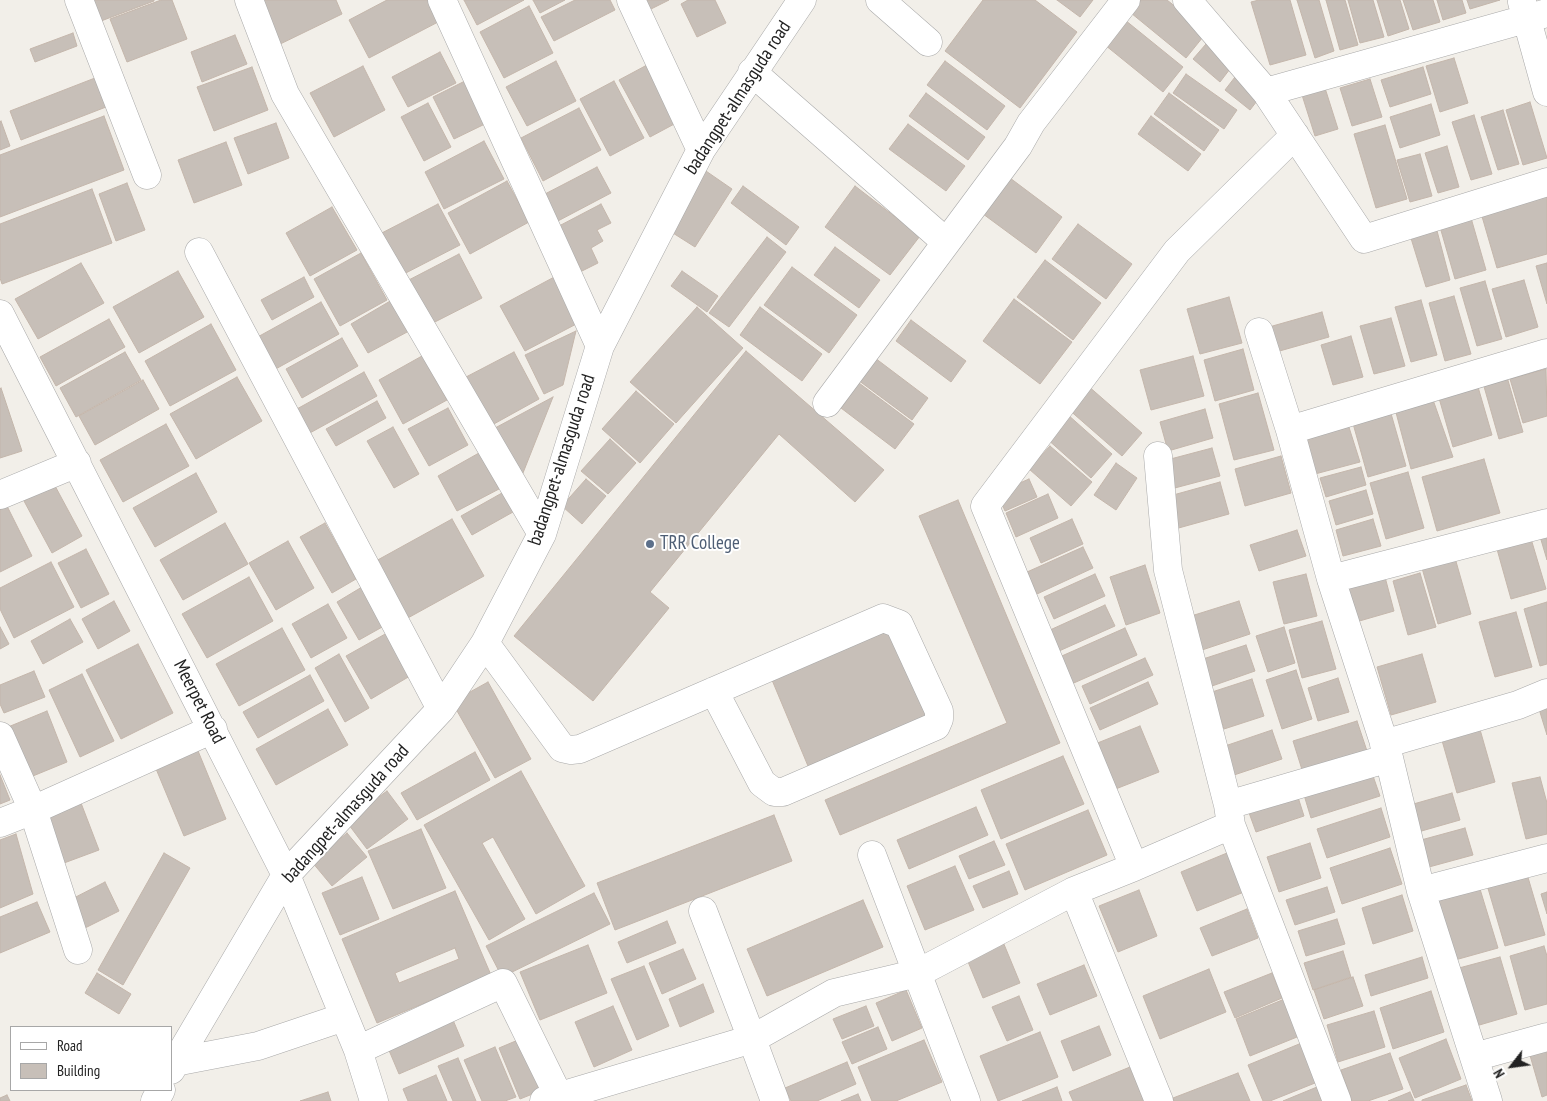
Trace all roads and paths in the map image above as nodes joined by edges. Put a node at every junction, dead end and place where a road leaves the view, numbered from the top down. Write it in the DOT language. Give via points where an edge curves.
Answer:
graph roads {
  1 [pos="79,0"];
  2 [pos="249,0"];
  3 [pos="442,0"];
  4 [pos="631,0"];
  5 [pos="802,0"];
  6 [pos="880,0"];
  7 [pos="1126,0"];
  8 [pos="1187,0"];
  9 [pos="1532,10"];
  10 [pos="928,42"];
  11 [pos="752,72"];
  12 [pos="1266,92"];
  13 [pos="1547,92"];
  14 [pos="1295,135"];
  15 [pos="702,150"];
  16 [pos="147,175"];
  17 [pos="1547,182"];
  18 [pos="946,242"];
  19 [pos="199,252"];
  20 [pos="0,314"];
  21 [pos="1259,332"];
  22 [pos="600,346"];
  23 [pos="1547,353"];
  24 [pos="827,403"];
  25 [pos="1290,430"];
  26 [pos="1158,456"];
  27 [pos="77,463"];
  28 [pos="0,495"];
  29 [pos="1547,523"];
  30 [pos="542,534"];
  31 [pos="1331,579"];
  32 [pos="485,643"];
  33 [pos="714,691"];
  34 [pos="1547,693"];
  35 [pos="441,709"];
  36 [pos="213,729"];
  37 [pos="0,736"];
  38 [pos="1387,751"];
  39 [pos="33,810"];
  40 [pos="1230,815"];
  41 [pos="0,823"];
  42 [pos="872,855"];
  43 [pos="1547,858"];
  44 [pos="1134,867"];
  45 [pos="286,875"];
  46 [pos="1420,890"];
  47 [pos="1074,891"];
  48 [pos="703,911"];
  49 [pos="78,950"];
  50 [pos="918,973"];
  51 [pos="344,1017"];
  52 [pos="1547,1037"];
  53 [pos="752,1039"];
  54 [pos="358,1050"];
  55 [pos="1474,1057"];
  56 [pos="173,1066"];
  57 [pos="555,1099"];
  58 [pos="374,1101"];
  59 [pos="776,1101"];
  60 [pos="966,1101"];
  61 [pos="1159,1101"];
  62 [pos="1337,1101"];
  63 [pos="1488,1101"];
  1 -- 16 [label="street"];
  2 -- 30 [label="street" via="285,94"];
  3 -- 22 [label="street"];
  4 -- 15 [label="street"];
  5 -- 11 [label="street, badangpet-almasguda road"];
  6 -- 10 [label="street"];
  7 -- 18 [label="street" via="1031,123 1018,146"];
  8 -- 12 [label="street"];
  9 -- 12 [label="street"];
  9 -- 13 [label="street"];
  11 -- 15 [label="street, badangpet-almasguda road"];
  11 -- 18 [label="street"];
  12 -- 14 [label="street"];
  14 -- 17 [label="street" via="1364,239"];
  14 -- 44 [label="street" via="1177,251 985,506"];
  15 -- 22 [label="street, badangpet-almasguda road"];
  18 -- 24 [label="street"];
  19 -- 35 [label="street"];
  20 -- 27 [label="street, Meerpet Road"];
  21 -- 25 [label="street"];
  22 -- 30 [label="street, badangpet-almasguda road"];
  23 -- 25 [label="street"];
  25 -- 31 [label="street"];
  26 -- 40 [label="street" via="1168,570"];
  27 -- 28 [label="street"];
  27 -- 36 [label="street, Meerpet Road"];
  29 -- 31 [label="street"];
  30 -- 32 [label="street, badangpet-almasguda road"];
  31 -- 38 [label="street"];
  32 -- 33 [label="street" via="562,748 571,750 580,749"];
  32 -- 35 [label="street, badangpet-almasguda road"];
  33 -- 33 [label="street" via="883,618 899,624 939,711 939,719 936,726 783,792 774,792 762,783"];
  34 -- 38 [label="street"];
  35 -- 45 [label="street, badangpet-almasguda road"];
  36 -- 39 [label="street"];
  36 -- 45 [label="street, Meerpet Road"];
  37 -- 39 [label="street"];
  38 -- 40 [label="street"];
  38 -- 46 [label="street"];
  39 -- 41 [label="street"];
  39 -- 49 [label="street"];
  40 -- 44 [label="street"];
  40 -- 62 [label="street"];
  42 -- 50 [label="street"];
  43 -- 46 [label="street"];
  44 -- 47 [label="street"];
  45 -- 51 [label="street, Meerpet Road"];
  45 -- 56 [label="street, badangpet-almasguda road"];
  46 -- 55 [label="street"];
  47 -- 50 [label="street"];
  47 -- 61 [label="street"];
  48 -- 53 [label="street"];
  50 -- 53 [label="street" via="834,993"];
  50 -- 60 [label="street"];
  51 -- 54 [label="street, Meerpet Road"];
  51 -- 56 [label="street" via="258,1046"];
  52 -- 55 [label="street"];
  53 -- 57 [label="street"];
  53 -- 59 [label="street"];
  54 -- 57 [label="street" via="503,983"];
  54 -- 58 [label="street, Meerpet Road"];
  55 -- 63 [label="street"];
}
